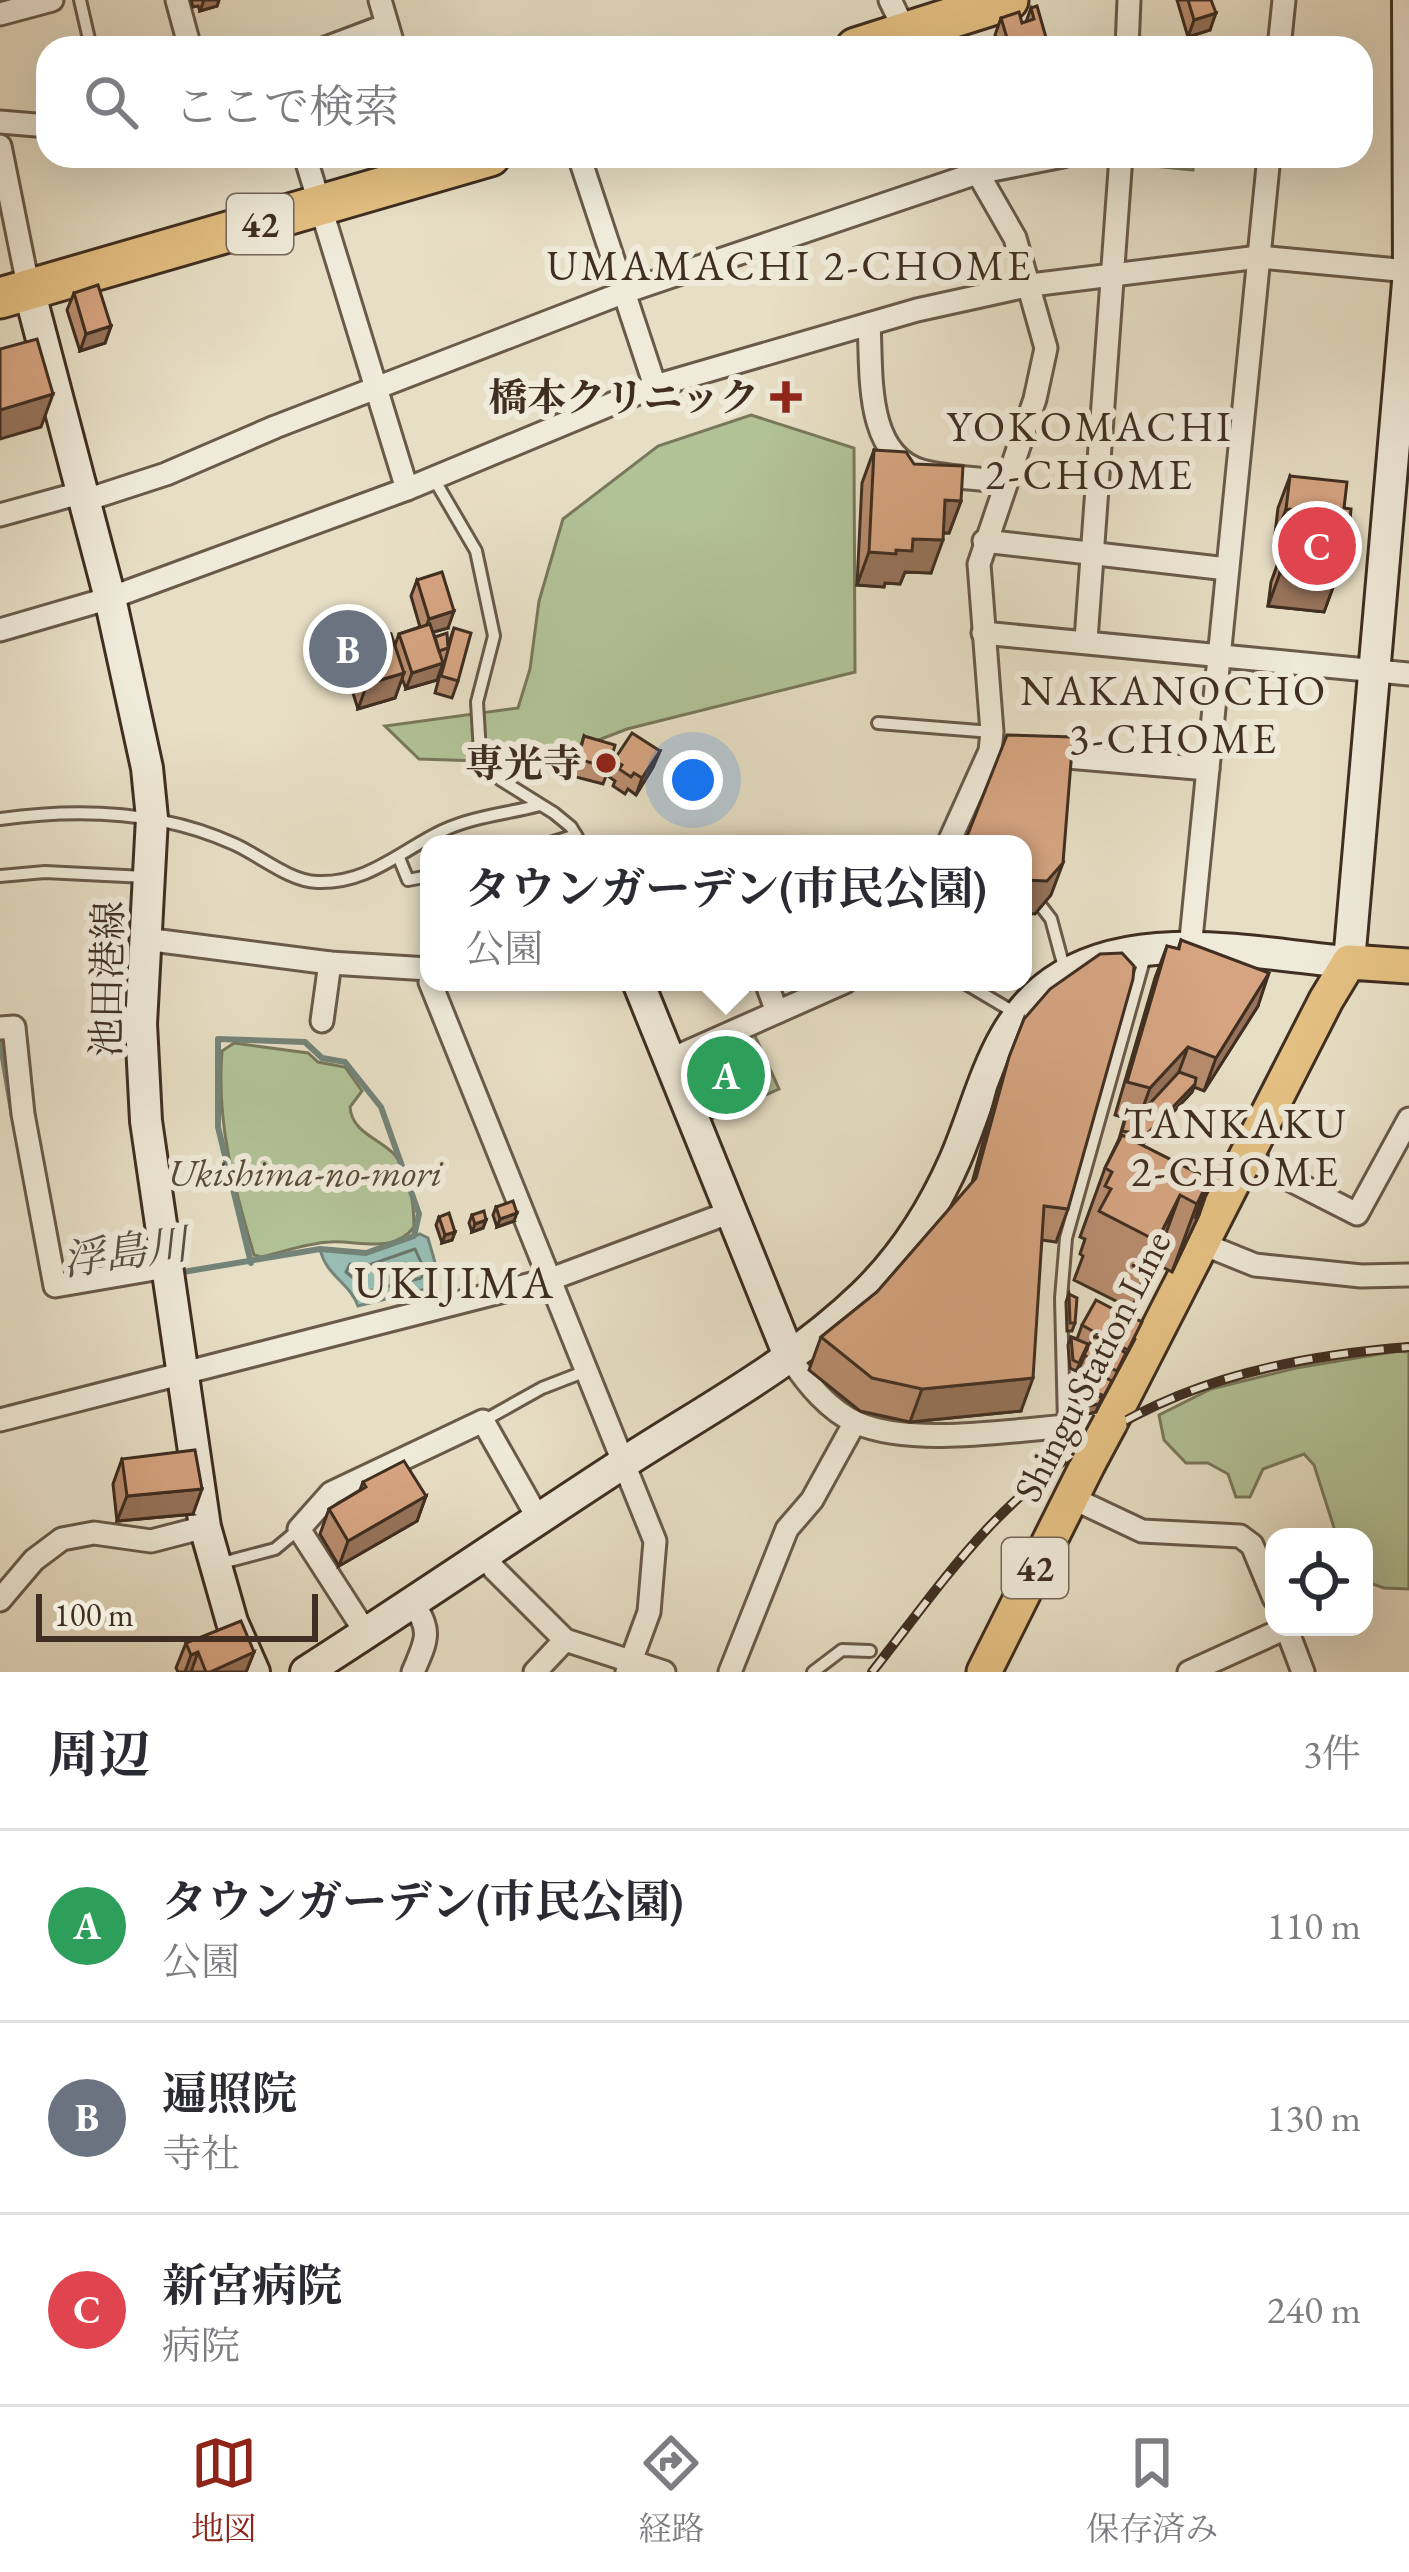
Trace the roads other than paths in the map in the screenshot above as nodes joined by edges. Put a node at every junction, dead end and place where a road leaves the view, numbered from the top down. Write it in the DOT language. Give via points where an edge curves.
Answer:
graph roads {
  1 [pos="52,0"];
  2 [pos="80,0"];
  3 [pos="176,0"];
  4 [pos="380,0"];
  5 [pos="1008,0"];
  6 [pos="1130,0"];
  7 [pos="1284,0"];
  8 [pos="1408,0"];
  9 [pos="0,14"];
  10 [pos="387,25"];
  11 [pos="903,27"];
  12 [pos="89,36"];
  13 [pos="186,36"];
  14 [pos="358,36"];
  15 [pos="390,36"];
  16 [pos="1128,36"];
  17 [pos="1281,36"];
  18 [pos="0,122"];
  19 [pos="36,125"];
  20 [pos="0,146"];
  21 [pos="309,168"];
  22 [pos="419,168"];
  23 [pos="583,168"];
  24 [pos="964,168"];
  25 [pos="974,168"];
  26 [pos="1120,168"];
  27 [pos="1268,168"];
  28 [pos="321,207"];
  29 [pos="1258,257"];
  30 [pos="1409,271"];
  31 [pos="1112,274"];
  32 [pos="1031,285"];
  33 [pos="625,292"];
  34 [pos="14,294"];
  35 [pos="869,324"];
  36 [pos="655,386"];
  37 [pos="376,389"];
  38 [pos="434,478"];
  39 [pos="1006,482"];
  40 [pos="407,489"];
  41 [pos="81,497"];
  42 [pos="0,515"];
  43 [pos="984,541"];
  44 [pos="1092,553"];
  45 [pos="1227,568"];
  46 [pos="110,598"];
  47 [pos="0,630"];
  48 [pos="983,633"];
  49 [pos="1086,640"];
  50 [pos="1219,654"];
  51 [pos="1376,670"];
  52 [pos="1409,674"];
  53 [pos="878,723"];
  54 [pos="991,741"];
  55 [pos="1208,769"];
  56 [pos="540,805"];
  57 [pos="152,818"];
  58 [pos="0,819"];
  59 [pos="434,835"];
  60 [pos="574,835"];
  61 [pos="952,835"];
  62 [pos="420,844"];
  63 [pos="399,858"];
  64 [pos="0,876"];
  65 [pos="420,877"];
  66 [pos="149,878"];
  67 [pos="1041,906"];
  68 [pos="145,940"];
  69 [pos="1190,949"];
  70 [pos="1146,950"];
  71 [pos="330,962"];
  72 [pos="1349,962"];
  73 [pos="1409,965"];
  74 [pos="420,975"];
  75 [pos="1066,975"];
  76 [pos="434,991"];
  77 [pos="642,991"];
  78 [pos="769,991"];
  79 [pos="825,991"];
  80 [pos="978,991"];
  81 [pos="777,1012"];
  82 [pos="1018,1015"];
  83 [pos="322,1021"];
  84 [pos="0,1028"];
  85 [pos="669,1060"];
  86 [pos="1409,1119"];
  87 [pos="1247,1158"];
  88 [pos="731,1213"];
  89 [pos="1203,1244"];
  90 [pos="166,1267"];
  91 [pos="1409,1275"];
  92 [pos="551,1279"];
  93 [pos="790,1358"];
  94 [pos="586,1371"];
  95 [pos="183,1373"];
  96 [pos="0,1420"];
  97 [pos="483,1421"];
  98 [pos="855,1422"];
  99 [pos="1110,1423"];
  100 [pos="1064,1424"];
  101 [pos="624,1462"];
  102 [pos="1070,1497"];
  103 [pos="539,1520"];
  104 [pos="205,1527"];
  105 [pos="299,1529"];
  106 [pos="487,1556"];
  107 [pos="216,1564"];
  108 [pos="1265,1576"];
  109 [pos="0,1600"];
  110 [pos="412,1603"];
  111 [pos="366,1633"];
  112 [pos="1267,1636"];
  113 [pos="1289,1636"];
  114 [pos="566,1640"];
  115 [pos="870,1651"];
  116 [pos="629,1667"];
  117 [pos="254,1672"];
  118 [pos="306,1672"];
  119 [pos="412,1672"];
  120 [pos="535,1672"];
  121 [pos="664,1672"];
  122 [pos="730,1672"];
  123 [pos="813,1672"];
  124 [pos="984,1672"];
  125 [pos="1189,1672"];
  126 [pos="1303,1672"];
  1 -- 9 [label="street"];
  2 -- 12 [label="lane"];
  3 -- 13 [label="street"];
  4 -- 10 [label="street"];
  5 -- 11 [label="highway"];
  6 -- 16 [label="street"];
  7 -- 17 [label="street"];
  8 -- 30 [label="street"];
  10 -- 14 [label="street"];
  10 -- 15 [label="street"];
  18 -- 19 [label="street"];
  20 -- 34 [label="street"];
  21 -- 28 [label="street"];
  22 -- 28 [label="highway, 42"];
  23 -- 33 [label="street"];
  24 -- 33 [label="street"];
  25 -- 32 [label="street" via="1016,238"];
  26 -- 31 [label="street"];
  27 -- 29 [label="street"];
  28 -- 34 [label="highway, 42"];
  28 -- 37 [label="street"];
  29 -- 30 [label="street"];
  29 -- 31 [label="street"];
  29 -- 45 [label="street"];
  30 -- 51 [label="street"];
  31 -- 32 [label="street"];
  31 -- 44 [label="street"];
  32 -- 35 [label="street"];
  32 -- 39 [label="street" via="1046,348"];
  33 -- 36 [label="street"];
  33 -- 37 [label="street"];
  34 -- 41 [label="street, 池田港線"];
  35 -- 36 [label="street"];
  35 -- 39 [label="street" via="881,439 917,470"];
  36 -- 38 [label="street"];
  37 -- 40 [label="street"];
  37 -- 41 [label="street" via="166,473"];
  38 -- 40 [label="street"];
  38 -- 56 [label="lane" via="476,551 494,636 477,702 480,753 501,780"];
  39 -- 43 [label="street"];
  40 -- 46 [label="street"];
  41 -- 42 [label="street"];
  41 -- 46 [label="street, 池田港線"];
  43 -- 44 [label="street"];
  43 -- 48 [label="street"];
  44 -- 45 [label="street"];
  44 -- 49 [label="street"];
  45 -- 50 [label="street"];
  46 -- 47 [label="street"];
  46 -- 57 [label="street, 池田港線"];
  48 -- 49 [label="street"];
  48 -- 54 [label="street"];
  49 -- 50 [label="street"];
  50 -- 51 [label="street"];
  50 -- 55 [label="street"];
  51 -- 52 [label="street"];
  51 -- 72 [label="street"];
  53 -- 54 [label="lane"];
  54 -- 55 [label="street"];
  54 -- 61 [label="street"];
  55 -- 69 [label="street"];
  56 -- 59 [label="lane"];
  56 -- 60 [label="lane"];
  57 -- 58 [label="lane" via="90,812"];
  57 -- 63 [label="lane" via="236,844 314,882 359,877"];
  57 -- 66 [label="street, 池田港線"];
  62 -- 63 [label="lane"];
  63 -- 65 [label="lane" via="408,880"];
  64 -- 66 [label="lane"];
  66 -- 68 [label="street, 池田港線"];
  67 -- 75 [label="lane"];
  68 -- 71 [label="street"];
  68 -- 90 [label="street, 池田港線" via="146,1121"];
  69 -- 70 [label="street"];
  69 -- 72 [label="street"];
  70 -- 75 [label="street"];
  70 -- 100 [label="lane" via="1066,1238"];
  71 -- 74 [label="street"];
  71 -- 83 [label="street"];
  72 -- 73 [label="main road"];
  72 -- 87 [label="main road, Shingu Station Line / 42"];
  75 -- 82 [label="street"];
  76 -- 92 [label="street"];
  77 -- 85 [label="street"];
  78 -- 81 [label="street"];
  79 -- 81 [label="street"];
  80 -- 82 [label="lane"];
  81 -- 85 [label="street"];
  82 -- 93 [label="street" via="924,1221 863,1296"];
  84 -- 90 [label="street" via="14,1027 55,1286"];
  85 -- 88 [label="street"];
  86 -- 87 [label="street" via="1357,1214"];
  87 -- 89 [label="main road, Shingu Station Line / 42"];
  88 -- 92 [label="street"];
  88 -- 93 [label="street"];
  89 -- 91 [label="street" via="1255,1265"];
  89 -- 99 [label="main road, Shingu Station Line / 42"];
  90 -- 95 [label="street, 池田港線"];
  92 -- 94 [label="street"];
  92 -- 95 [label="street"];
  93 -- 98 [label="street" via="808,1385"];
  93 -- 101 [label="street"];
  94 -- 97 [label="lane"];
  94 -- 101 [label="street"];
  95 -- 96 [label="street"];
  95 -- 104 [label="street, 池田港線"];
  97 -- 103 [label="street"];
  97 -- 105 [label="street" via="331,1493"];
  98 -- 100 [label="street" via="921,1436"];
  98 -- 122 [label="street" via="787,1529"];
  99 -- 100 [label="street"];
  99 -- 102 [label="main road, Shingu Station Line / 42, bridge"];
  101 -- 103 [label="street"];
  101 -- 116 [label="street" via="656,1541 649,1612"];
  102 -- 108 [label="street" via="1142,1531 1240,1536"];
  102 -- 124 [label="main road, Shingu Station Line / 42"];
  103 -- 106 [label="street"];
  104 -- 107 [label="street, 池田港線"];
  104 -- 109 [label="street" via="151,1541 94,1533 62,1540"];
  105 -- 107 [label="lane" via="275,1549"];
  105 -- 111 [label="street"];
  106 -- 110 [label="street"];
  106 -- 114 [label="street"];
  107 -- 117 [label="street, 池田港線"];
  110 -- 111 [label="street"];
  110 -- 119 [label="street" via="427,1634"];
  111 -- 118 [label="street"];
  112 -- 125 [label="street"];
  113 -- 126 [label="street"];
  114 -- 116 [label="street"];
  114 -- 120 [label="street"];
  115 -- 123 [label="lane" via="842,1650"];
  116 -- 121 [label="street"];
}
